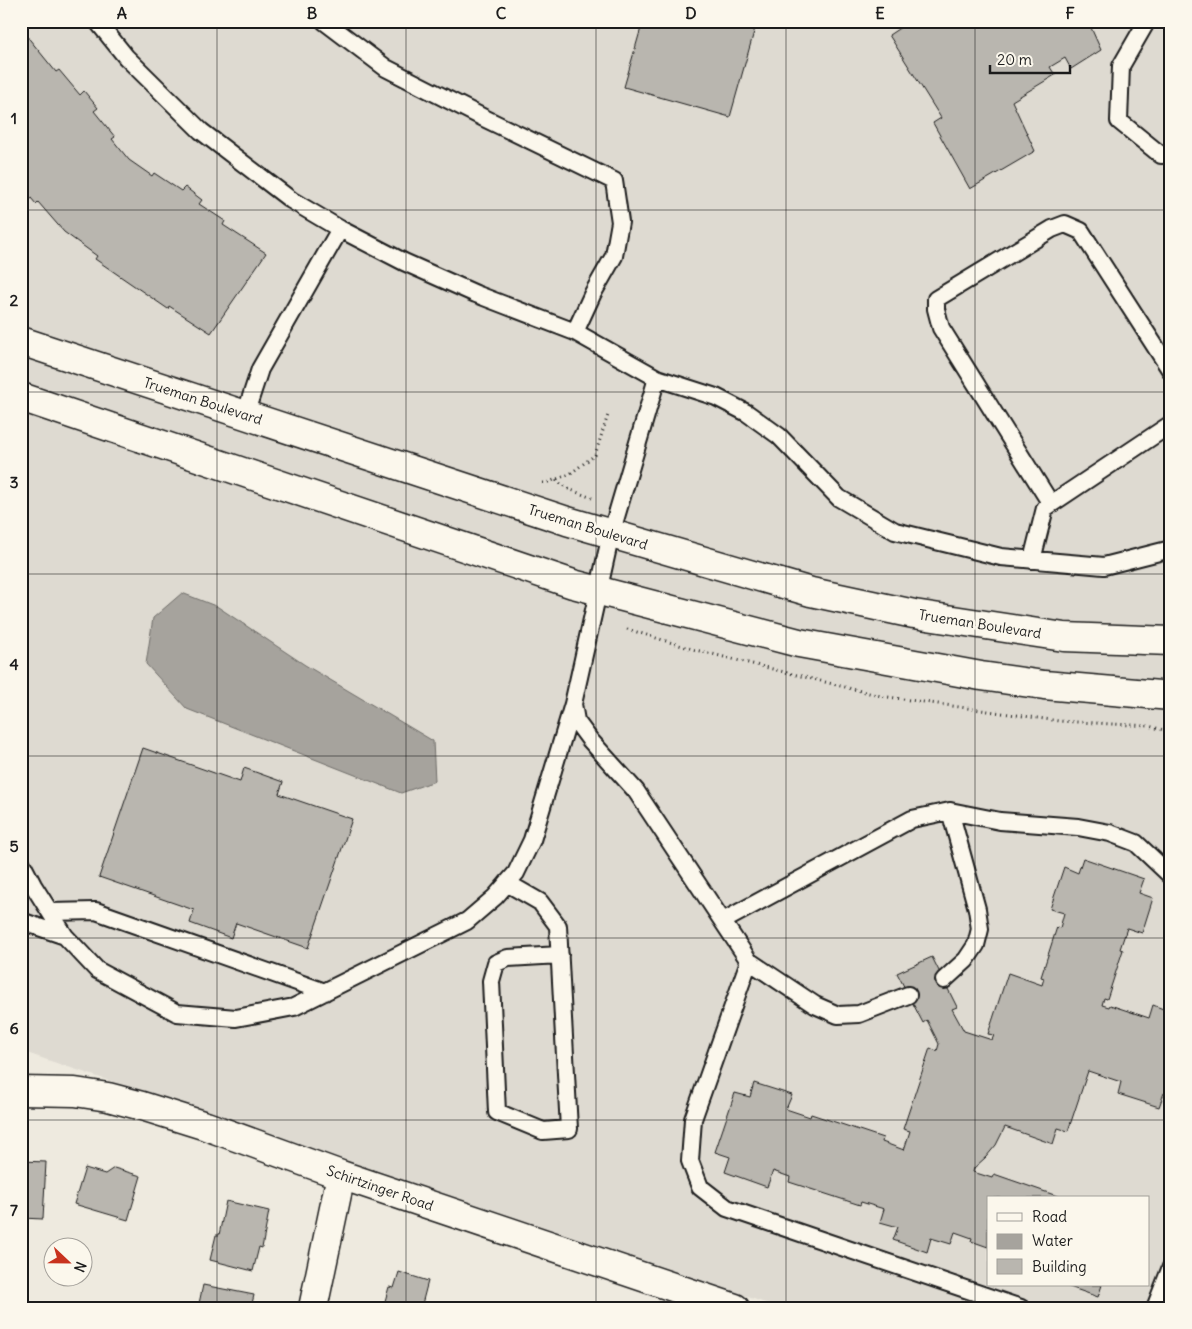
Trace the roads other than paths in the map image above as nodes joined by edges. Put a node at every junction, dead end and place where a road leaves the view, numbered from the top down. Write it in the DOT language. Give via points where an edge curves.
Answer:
graph roads {
  1 [pos="97,21"];
  2 [pos="324,21"];
  3 [pos="1148,21"];
  4 [pos="1171,154"];
  5 [pos="340,229"];
  6 [pos="576,332"];
  7 [pos="21,341"];
  8 [pos="1171,371"];
  9 [pos="657,378"];
  10 [pos="21,397"];
  11 [pos="245,415"];
  12 [pos="1171,424"];
  13 [pos="1051,504"];
  14 [pos="612,534"];
  15 [pos="1171,549"];
  16 [pos="1032,560"];
  17 [pos="598,590"];
  18 [pos="1171,641"];
  19 [pos="1171,696"];
  20 [pos="573,704"];
  21 [pos="950,811"];
  22 [pos="21,862"];
  23 [pos="1171,876"];
  24 [pos="507,883"];
  25 [pos="50,912"];
  26 [pos="21,921"];
  27 [pos="723,921"];
  28 [pos="65,936"];
  29 [pos="560,955"];
  30 [pos="750,961"];
  31 [pos="944,980"];
  32 [pos="325,992"];
  33 [pos="908,995"];
  34 [pos="21,1091"];
  35 [pos="341,1175"];
  36 [pos="1171,1267"];
  37 [pos="313,1308"];
  38 [pos="734,1308"];
  39 [pos="1021,1308"];
  40 [pos="1155,1308"];
  1 -- 5 [label="lane" via="126,57 201,131 291,200"];
  2 -- 6 [label="lane" via="386,68 614,181 620,222 614,256"];
  3 -- 4 [label="lane" via="1121,66 1119,122 1161,155"];
  5 -- 6 [label="lane" via="404,262 484,297"];
  5 -- 11 [label="lane" via="260,369"];
  6 -- 9 [label="lane"];
  7 -- 11 [label="main road, Trueman Boulevard"];
  8 -- 13 [label="lane" via="1081,231 1065,224 936,299 941,328"];
  9 -- 14 [label="lane"];
  9 -- 16 [label="lane" via="716,397 747,413 779,436 839,498 895,531 1001,557"];
  10 -- 17 [label="main road"];
  11 -- 14 [label="main road, Trueman Boulevard"];
  12 -- 13 [label="lane"];
  13 -- 16 [label="lane" via="1045,508"];
  14 -- 17 [label="lane"];
  14 -- 18 [label="main road, Trueman Boulevard" via="811,592 914,614 1064,637"];
  15 -- 16 [label="lane" via="1104,566"];
  17 -- 19 [label="main road" via="818,647 1044,685"];
  17 -- 20 [label="lane"];
  20 -- 24 [label="lane" via="532,840 516,873"];
  20 -- 27 [label="lane" via="576,720 636,791"];
  21 -- 23 [label="lane" via="1000,821 1110,833 1136,843"];
  21 -- 27 [label="lane" via="912,819"];
  21 -- 31 [label="lane" via="980,928 976,945 966,960"];
  22 -- 25 [label="lane"];
  24 -- 29 [label="lane" via="540,902 558,926"];
  24 -- 32 [label="lane" via="468,921"];
  25 -- 28 [label="lane"];
  25 -- 32 [label="lane" via="96,911"];
  26 -- 28 [label="lane"];
  27 -- 30 [label="lane"];
  28 -- 32 [label="lane" via="97,970 177,1013 236,1018 294,1007"];
  29 -- 29 [label="lane" via="569,1129 543,1131 497,1112 491,981 496,963 508,958"];
  30 -- 33 [label="lane" via="815,1005 838,1014 859,1014"];
  30 -- 39 [label="lane" via="693,1119 690,1161 700,1187 727,1208"];
  34 -- 35 [label="main road, Schirtzinger Road" via="108,1096 206,1126"];
  35 -- 37 [label="main road"];
  35 -- 38 [label="main road, Schirtzinger Road"];
  36 -- 40 [label="lane"];
}
